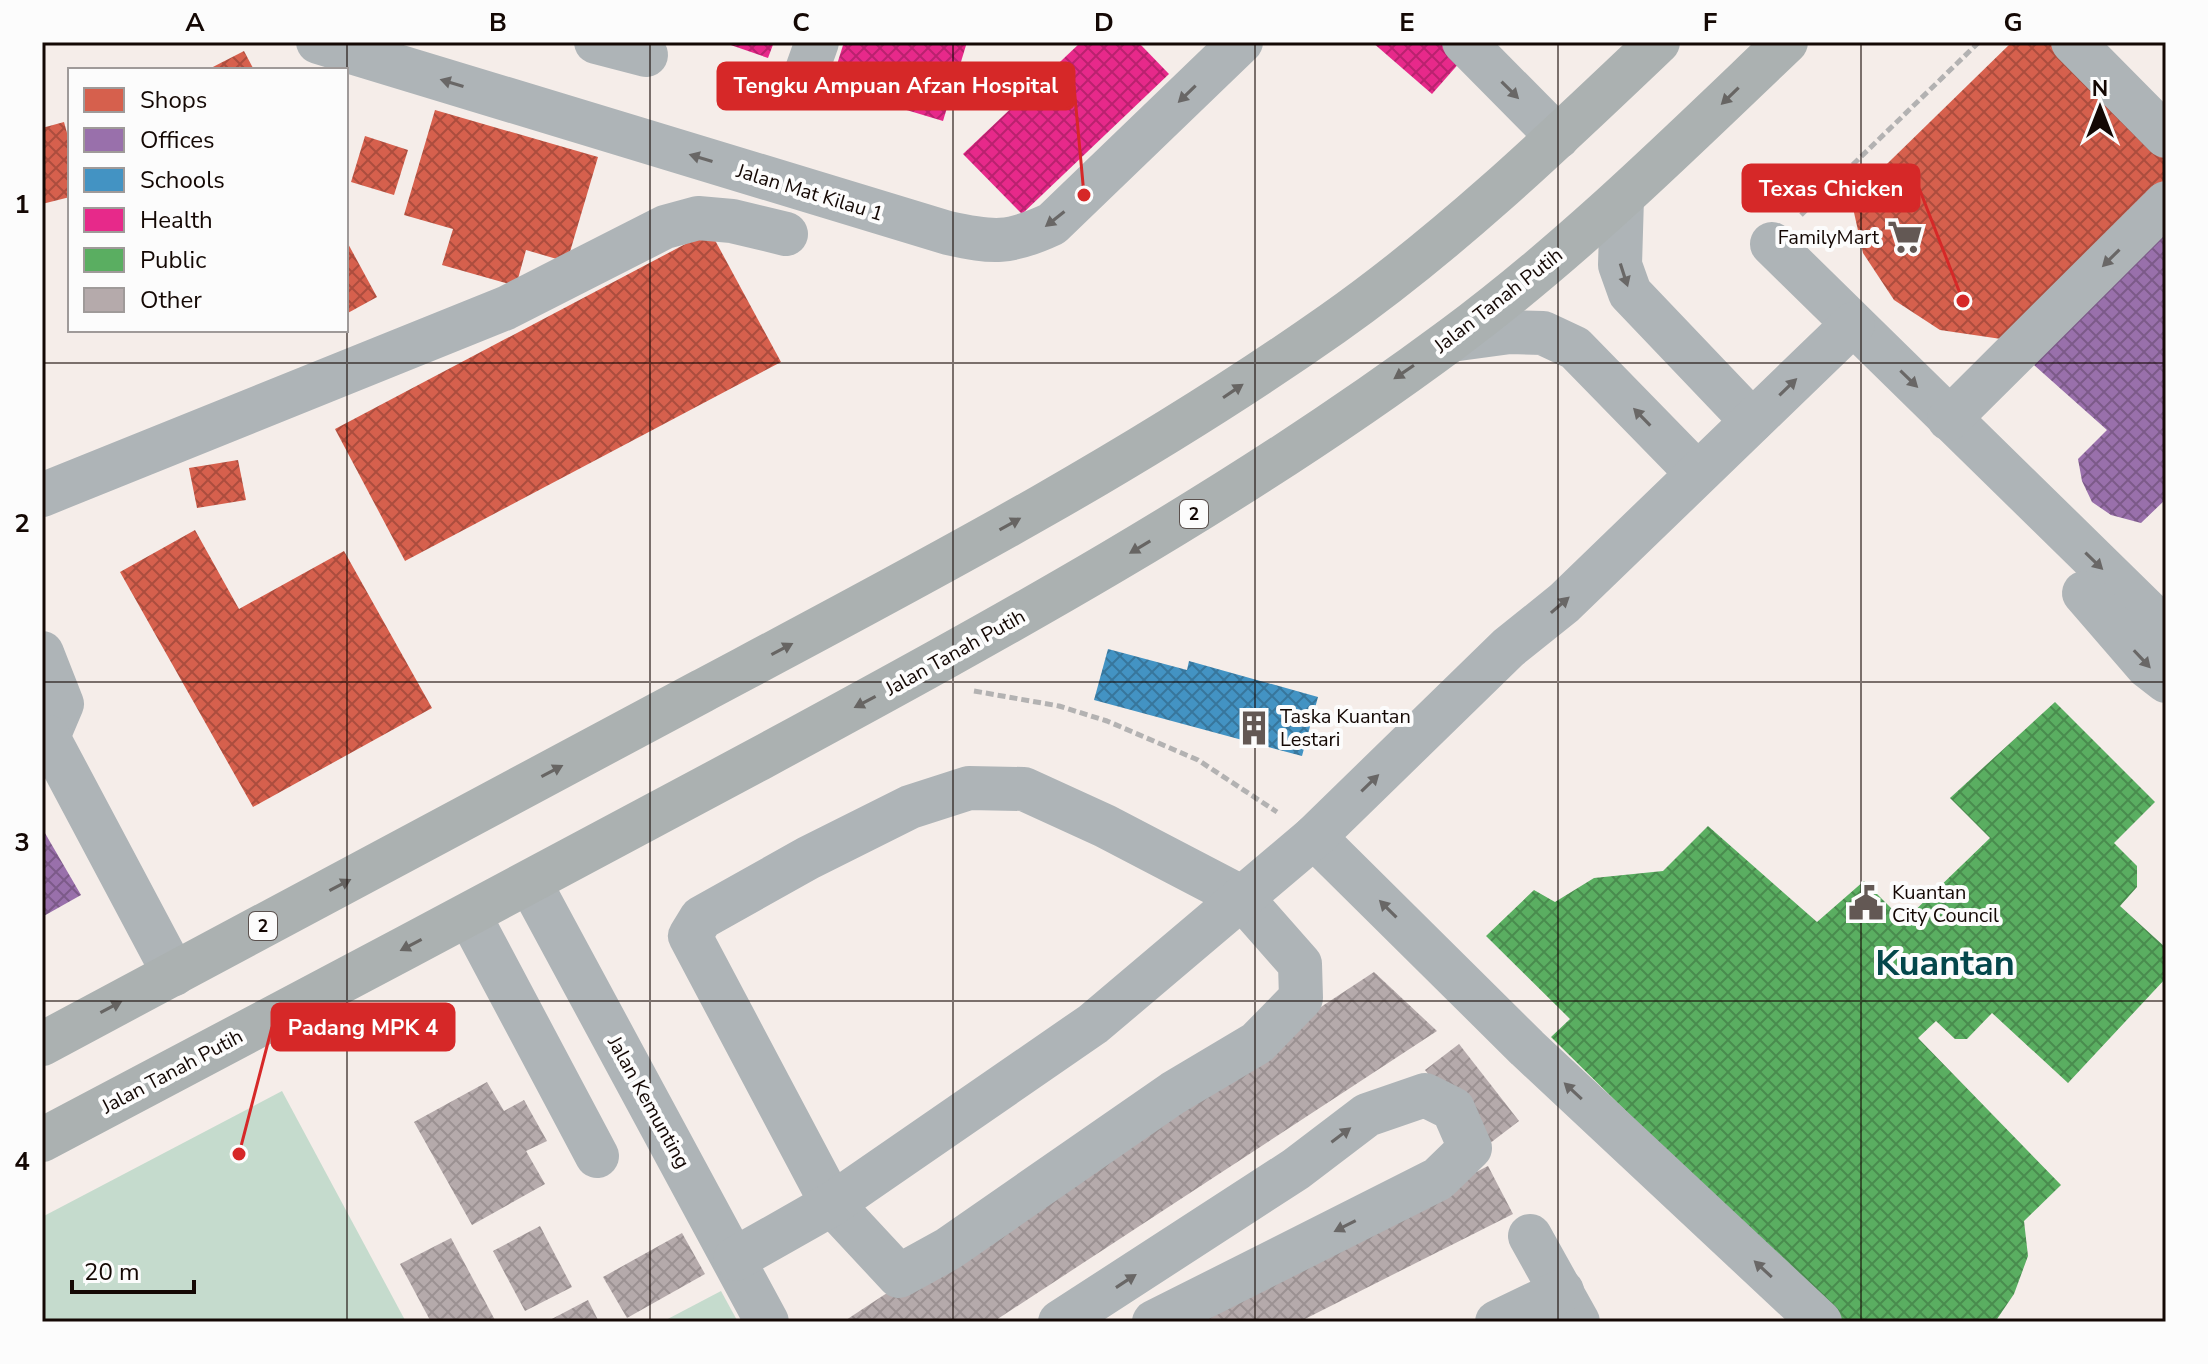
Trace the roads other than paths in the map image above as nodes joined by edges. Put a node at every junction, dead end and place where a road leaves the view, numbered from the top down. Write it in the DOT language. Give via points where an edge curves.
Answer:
graph roads {
  1 [pos="596,42"];
  2 [pos="1241,42"];
  3 [pos="1464,42"];
  4 [pos="1658,42"];
  5 [pos="1786,42"];
  6 [pos="2073,42"];
  7 [pos="341,45"];
  8 [pos="646,55"];
  9 [pos="2166,136"];
  10 [pos="1558,137"];
  11 [pos="1622,198"];
  12 [pos="2166,203"];
  13 [pos="786,234"];
  14 [pos="1772,244"];
  15 [pos="1853,324"];
  16 [pos="1451,340"];
  17 [pos="1949,419"];
  18 [pos="1752,421"];
  19 [pos="1697,473"];
  20 [pos="42,495"];
  21 [pos="2084,593"];
  22 [pos="2166,630"];
  23 [pos="42,653"];
  24 [pos="2166,681"];
  25 [pos="45,738"];
  26 [pos="1314,837"];
  27 [pos="530,883"];
  28 [pos="1241,897"];
  29 [pos="469,915"];
  30 [pos="174,974"];
  31 [pos="42,1044"];
  32 [pos="42,1140"];
  33 [pos="597,1156"];
  34 [pos="832,1204"];
  35 [pos="1530,1236"];
  36 [pos="735,1259"];
  37 [pos="1570,1307"];
  38 [pos="767,1322"];
  39 [pos="1060,1322"];
  40 [pos="1154,1322"];
  41 [pos="1497,1322"];
  42 [pos="1820,1322"];
  1 -- 8 [label="street"];
  2 -- 7 [label="street, Jalan Mat Kilau 1, one-way" via="1052,224 1020,239 982,240"];
  3 -- 10 [label="street, one-way"];
  4 -- 10 [label="highway, 2"];
  5 -- 11 [label="highway, Jalan Tanah Putih / 2, one-way"];
  6 -- 9 [label="street"];
  30 -- 10 [label="highway, 2, one-way" via="878,597 1215,403 1335,322 1451,233"];
  11 -- 16 [label="highway, Jalan Tanah Putih / 2"];
  11 -- 18 [label="street, one-way" via="1620,265 1630,293"];
  12 -- 17 [label="street, one-way"];
  13 -- 20 [label="street" via="698,218 665,227 506,308"];
  14 -- 15 [label="street"];
  15 -- 17 [label="street, one-way"];
  18 -- 15 [label="street, one-way"];
  19 -- 16 [label="street, one-way" via="1575,348 1543,333"];
  16 -- 27 [label="highway, Jalan Tanah Putih / 2, one-way" via="1219,499 1072,588"];
  17 -- 22 [label="street, one-way"];
  18 -- 19 [label="street"];
  26 -- 19 [label="street, one-way"];
  21 -- 24 [label="street, one-way"];
  23 -- 25 [label="street" via="62,704"];
  25 -- 30 [label="street"];
  26 -- 28 [label="street"];
  42 -- 26 [label="street, one-way" via="1527,1048"];
  27 -- 29 [label="highway, Jalan Tanah Putih / 2"];
  27 -- 36 [label="street, Jalan Kemunting"];
  28 -- 34 [label="street" via="1093,1024"];
  28 -- 34 [label="street" via="1300,964 1301,998 1257,1043 1173,1093 948,1249 899,1276"];
  28 -- 34 [label="street" via="1024,789 969,788 910,807 701,918 690,936"];
  29 -- 32 [label="highway, Jalan Tanah Putih / 2, one-way"];
  29 -- 33 [label="street"];
  31 -- 30 [label="highway, 2, one-way"];
  34 -- 36 [label="street"];
  35 -- 37 [label="street"];
  36 -- 38 [label="street, Jalan Kemunting"];
  37 -- 41 [label="street"];
  39 -- 40 [label="street, one-way" via="1296,1169 1367,1115 1425,1095 1453,1109 1470,1148 1438,1179"];
}
